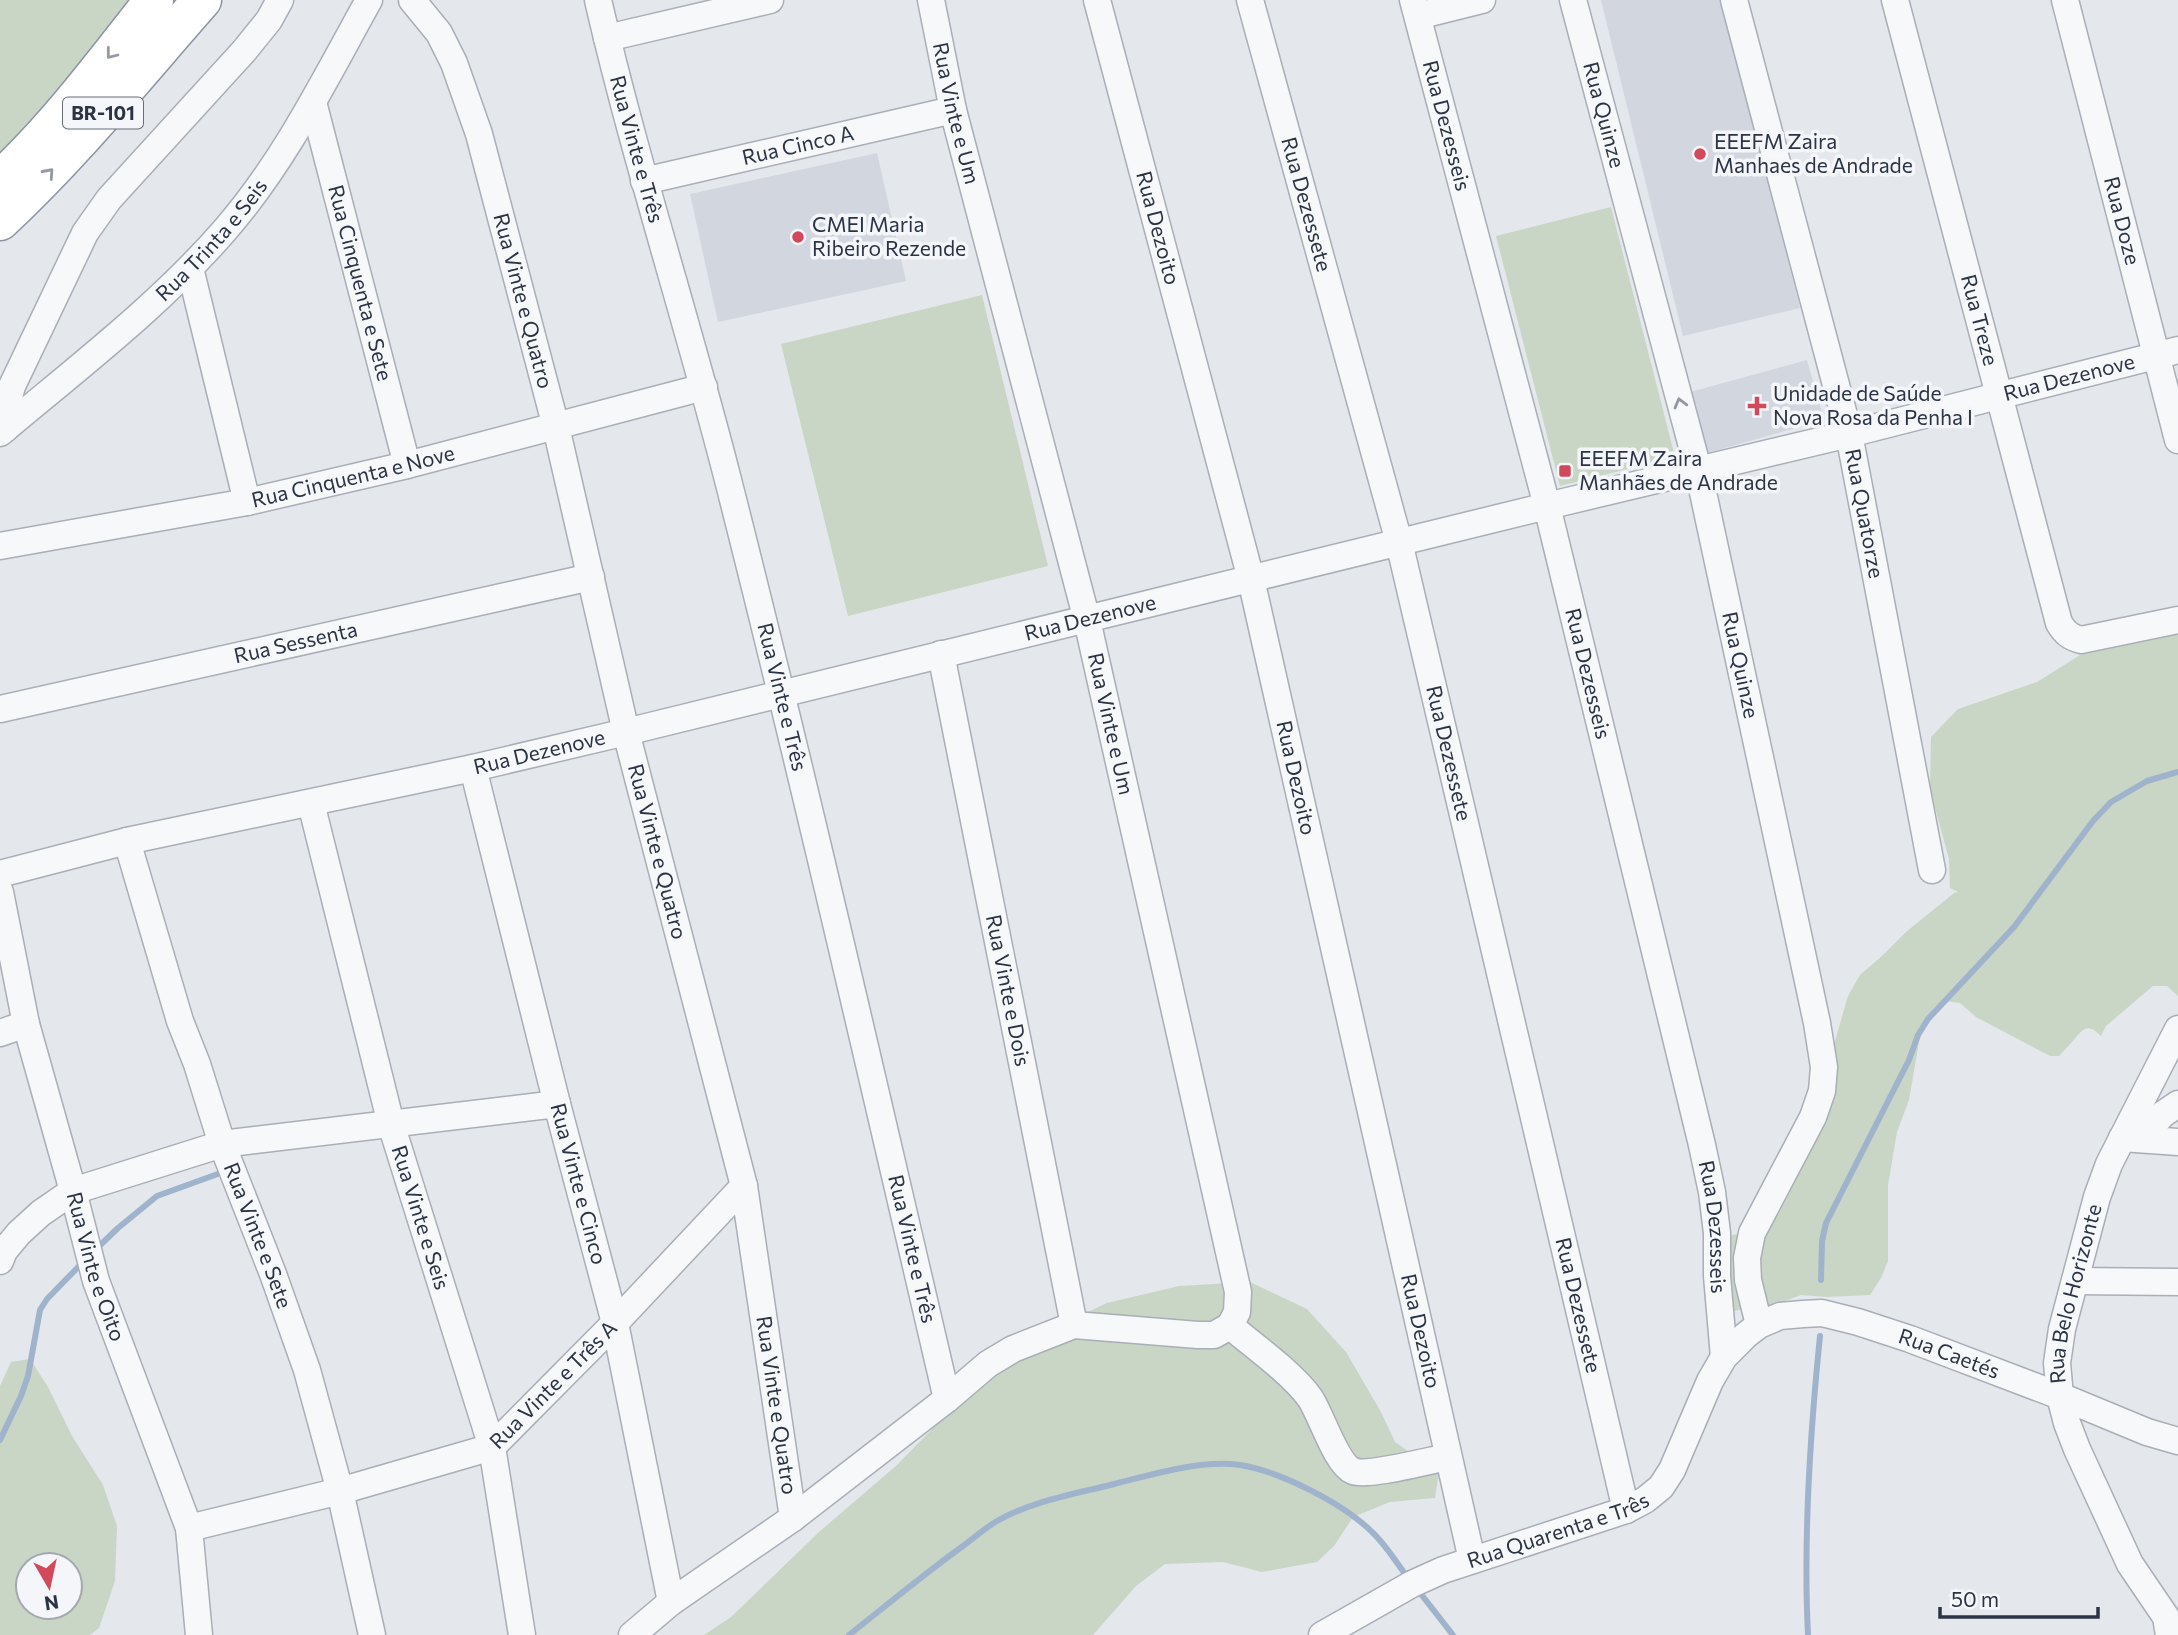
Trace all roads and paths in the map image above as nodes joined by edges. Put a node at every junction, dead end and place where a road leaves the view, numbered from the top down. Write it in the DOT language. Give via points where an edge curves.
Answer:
graph roads {
  1 [pos="154,0"];
  2 [pos="202,0"];
  3 [pos="281,0"];
  4 [pos="369,0"];
  5 [pos="412,0"];
  6 [pos="598,0"];
  7 [pos="770,0"];
  8 [pos="931,0"];
  9 [pos="1097,0"];
  10 [pos="1250,0"];
  11 [pos="1482,0"];
  12 [pos="1573,0"];
  13 [pos="1734,0"];
  14 [pos="1895,0"];
  15 [pos="2065,0"];
  16 [pos="1416,8"];
  17 [pos="607,38"];
  18 [pos="313,102"];
  19 [pos="953,110"];
  20 [pos="0,180"];
  21 [pos="644,181"];
  22 [pos="0,221"];
  23 [pos="190,268"];
  24 [pos="2167,352"];
  25 [pos="704,387"];
  26 [pos="1999,396"];
  27 [pos="556,427"];
  28 [pos="2,431"];
  29 [pos="1849,435"];
  30 [pos="2178,440"];
  31 [pos="407,465"];
  32 [pos="1698,469"];
  33 [pos="247,502"];
  34 [pos="1547,506"];
  35 [pos="1399,542"];
  36 [pos="0,547"];
  37 [pos="591,577"];
  38 [pos="1251,579"];
  39 [pos="1087,620"];
  40 [pos="2178,620"];
  41 [pos="941,654"];
  42 [pos="782,694"];
  43 [pos="0,709"];
  44 [pos="626,732"];
  45 [pos="473,768"];
  46 [pos="311,803"];
  47 [pos="127,841"];
  48 [pos="1932,870"];
  49 [pos="0,874"];
  50 [pos="0,892"];
  51 [pos="26,1024"];
  52 [pos="2178,1030"];
  53 [pos="0,1033"];
  54 [pos="557,1104"];
  55 [pos="2178,1104"];
  56 [pos="391,1124"];
  57 [pos="2131,1139"];
  58 [pos="2178,1142"];
  59 [pos="222,1144"];
  60 [pos="744,1186"];
  61 [pos="73,1191"];
  62 [pos="0,1261"];
  63 [pos="2075,1281"];
  64 [pos="2178,1282"];
  65 [pos="615,1323"];
  66 [pos="1074,1325"];
  67 [pos="1759,1325"];
  68 [pos="1230,1326"];
  69 [pos="1724,1357"];
  70 [pos="2060,1396"];
  71 [pos="947,1399"];
  72 [pos="2178,1441"];
  73 [pos="492,1447"];
  74 [pos="1448,1457"];
  75 [pos="340,1491"];
  76 [pos="1626,1510"];
  77 [pos="793,1518"];
  78 [pos="189,1528"];
  79 [pos="1472,1560"];
  80 [pos="671,1602"];
  81 [pos="2171,1623"];
  82 [pos="198,1635"];
  83 [pos="372,1635"];
  84 [pos="522,1635"];
  85 [pos="632,1635"];
  86 [pos="1322,1635"];
  1 -- 20 [label="highway, BR-101, one-way" via="71,105"];
  22 -- 2 [label="highway, BR-101, one-way" via="93,125"];
  3 -- 28 [label="street" via="244,51 109,199 85,233 12,386"];
  4 -- 18 [label="street, Rua Trinta e Seis"];
  5 -- 27 [label="street, Rua Vinte e Quatro" via="439,33 454,63 479,134"];
  6 -- 17 [label="street, Rua Vinte e Três"];
  7 -- 17 [label="street"];
  8 -- 19 [label="street, Rua Vinte e Um"];
  9 -- 38 [label="street, Rua Dezoito"];
  10 -- 35 [label="street, Rua Dezessete"];
  11 -- 16 [label="street"];
  32 -- 12 [label="street, Rua Quinze, one-way"];
  13 -- 29 [label="street, Rua Quatorze"];
  14 -- 26 [label="street, Rua Treze"];
  15 -- 24 [label="street, Rua Doze"];
  16 -- 34 [label="street, Rua Dezesseis"];
  17 -- 21 [label="street, Rua Vinte e Três"];
  18 -- 23 [label="street, Rua Trinta e Seis" via="251,196"];
  18 -- 31 [label="street, Rua Cinquenta e Sete"];
  19 -- 21 [label="street, Rua Cinco A"];
  19 -- 39 [label="street, Rua Vinte e Um"];
  21 -- 25 [label="street, Rua Vinte e Três"];
  23 -- 28 [label="street, Rua Trinta e Seis"];
  23 -- 33 [label="street"];
  24 -- 26 [label="street, Rua Dezenove"];
  24 -- 30 [label="street, Rua Doze"];
  25 -- 27 [label="street, Rua Cinquenta e Nove"];
  25 -- 42 [label="street, Rua Vinte e Três"];
  26 -- 29 [label="street, Rua Dezenove"];
  26 -- 40 [label="street, Rua Treze" via="2059,623 2071,637 2091,640"];
  27 -- 31 [label="street, Rua Cinquenta e Nove"];
  27 -- 37 [label="street, Rua Vinte e Quatro"];
  29 -- 32 [label="street, Rua Dezenove"];
  29 -- 48 [label="street, Rua Quatorze"];
  31 -- 33 [label="street, Rua Cinquenta e Nove"];
  32 -- 34 [label="street, Rua Dezenove"];
  32 -- 67 [label="street, Rua Quinze" via="1824,1068 1813,1117 1752,1233 1748,1280"];
  33 -- 36 [label="street, Rua Cinquenta e Nove"];
  34 -- 35 [label="street, Rua Dezenove"];
  34 -- 69 [label="street, Rua Dezesseis" via="1712,1192"];
  35 -- 38 [label="street, Rua Dezenove"];
  35 -- 76 [label="street, Rua Dezessete"];
  37 -- 43 [label="street, Rua Sessenta"];
  37 -- 44 [label="street, Rua Vinte e Quatro"];
  38 -- 39 [label="street, Rua Dezenove"];
  38 -- 74 [label="street, Rua Dezoito"];
  39 -- 41 [label="street, Rua Dezenove"];
  39 -- 68 [label="street, Rua Vinte e Um" via="1238,1292 1237,1312"];
  41 -- 42 [label="street, Rua Dezenove"];
  41 -- 66 [label="street, Rua Vinte e Dois"];
  42 -- 44 [label="street, Rua Dezenove"];
  42 -- 71 [label="street, Rua Vinte e Três"];
  44 -- 45 [label="street, Rua Dezenove"];
  44 -- 60 [label="street, Rua Vinte e Quatro"];
  45 -- 46 [label="street, Rua Dezenove"];
  45 -- 54 [label="street, Rua Vinte e Cinco"];
  46 -- 47 [label="street, Rua Dezenove"];
  46 -- 56 [label="street, Rua Vinte e Seis"];
  47 -- 49 [label="street, Rua Dezenove"];
  47 -- 59 [label="street, Rua Vinte e Sete"];
  50 -- 51 [label="street, Rua Vinte e Oito"];
  51 -- 53 [label="street"];
  51 -- 61 [label="street, Rua Vinte e Oito"];
  52 -- 57 [label="street, Rua Belo Horizonte"];
  54 -- 56 [label="street"];
  54 -- 65 [label="street, Rua Vinte e Cinco"];
  55 -- 57 [label="street"];
  56 -- 59 [label="street"];
  56 -- 73 [label="street, Rua Vinte e Seis"];
  57 -- 58 [label="street"];
  57 -- 63 [label="street, Rua Belo Horizonte" via="2109,1164"];
  59 -- 61 [label="street"];
  59 -- 75 [label="street, Rua Vinte e Sete" via="291,1322"];
  60 -- 65 [label="street, Rua Vinte e Três A"];
  60 -- 77 [label="street, Rua Vinte e Quatro"];
  61 -- 62 [label="street" via="19,1233"];
  61 -- 78 [label="street, Rua Vinte e Oito" via="96,1280"];
  63 -- 64 [label="street"];
  63 -- 70 [label="street, Rua Belo Horizonte" via="2057,1363"];
  65 -- 73 [label="street, Rua Vinte e Três A"];
  65 -- 80 [label="street, Rua Vinte e Cinco"];
  66 -- 68 [label="street" via="1198,1335 1214,1335"];
  66 -- 71 [label="street" via="1013,1349"];
  67 -- 69 [label="street, Rua Caetés"];
  67 -- 70 [label="street, Rua Caetés" via="1780,1317 1822,1313 1910,1339"];
  68 -- 74 [label="street" via="1299,1385 1342,1461 1353,1471"];
  69 -- 76 [label="street, Rua Quarenta e Três" via="1672,1470 1661,1487"];
  70 -- 72 [label="street, Rua Caetés"];
  70 -- 81 [label="street, Rua Belo Horizonte" via="2077,1449 2130,1564"];
  71 -- 77 [label="street"];
  73 -- 75 [label="street, Rua Vinte e Três A"];
  73 -- 84 [label="street, Rua Vinte e Seis"];
  74 -- 79 [label="street, Rua Dezoito"];
  75 -- 78 [label="street, Rua Vinte e Três A"];
  75 -- 83 [label="street, Rua Vinte e Sete"];
  76 -- 79 [label="street, Rua Quarenta e Três"];
  77 -- 80 [label="street"];
  78 -- 82 [label="street, Rua Vinte e Oito"];
  79 -- 86 [label="street, Rua Quarenta e Três" via="1412,1584"];
  80 -- 85 [label="street"];
}
